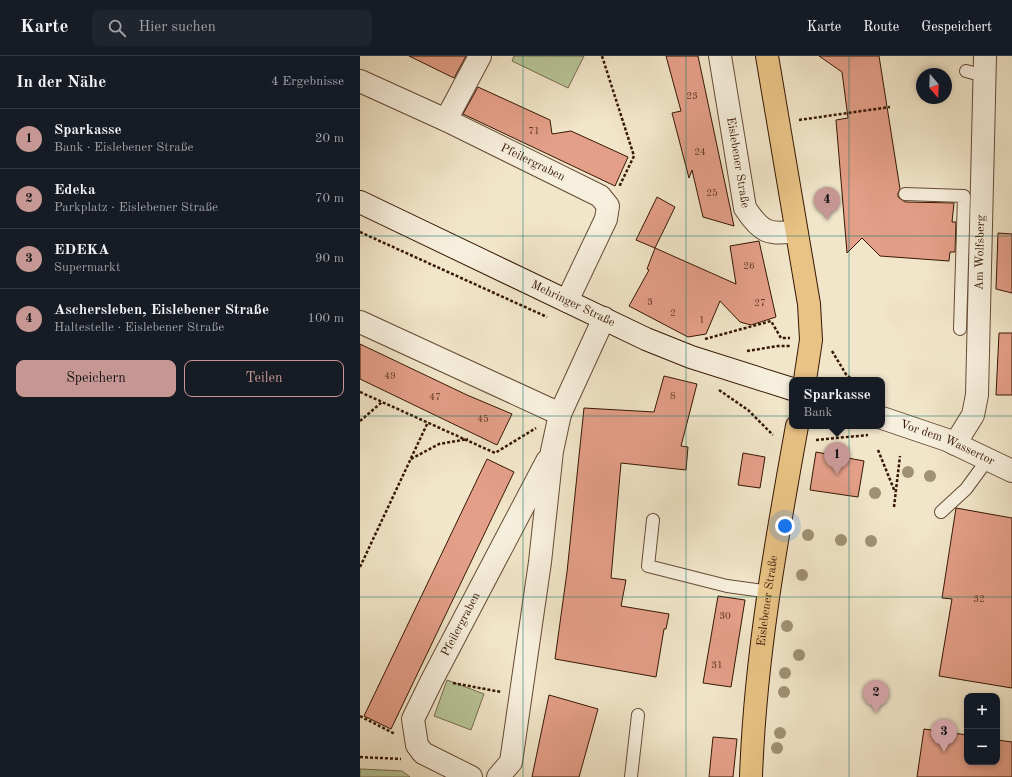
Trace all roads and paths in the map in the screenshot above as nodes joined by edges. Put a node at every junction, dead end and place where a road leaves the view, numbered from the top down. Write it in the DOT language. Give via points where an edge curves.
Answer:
graph roads {
  1 [pos="480,56"];
  2 [pos="602,56"];
  3 [pos="720,56"];
  4 [pos="767,56"];
  5 [pos="979,67"];
  6 [pos="360,81"];
  7 [pos="890,107"];
  8 [pos="446,120"];
  9 [pos="779,124"];
  10 [pos="906,194"];
  11 [pos="360,202"];
  12 [pos="608,206"];
  13 [pos="796,231"];
  14 [pos="567,301"];
  15 [pos="604,318"];
  16 [pos="360,322"];
  17 [pos="960,329"];
  18 [pos="698,341"];
  19 [pos="810,344"];
  20 [pos="745,352"];
  21 [pos="805,377"];
  22 [pos="849,377"];
  23 [pos="789,388"];
  24 [pos="360,392"];
  25 [pos="382,402"];
  26 [pos="560,414"];
  27 [pos="885,419"];
  28 [pos="360,421"];
  29 [pos="428,422"];
  30 [pos="797,429"];
  31 [pos="468,439"];
  32 [pos="955,444"];
  33 [pos="878,450"];
  34 [pos="552,451"];
  35 [pos="900,456"];
  36 [pos="410,459"];
  37 [pos="988,459"];
  38 [pos="1012,471"];
  39 [pos="895,493"];
  40 [pos="894,507"];
  41 [pos="941,512"];
  42 [pos="653,520"];
  43 [pos="360,567"];
  44 [pos="770,592"];
  45 [pos="432,680"];
  46 [pos="521,696"];
  47 [pos="638,715"];
  48 [pos="360,716"];
  49 [pos="400,737"];
  50 [pos="471,777"];
  51 [pos="498,777"];
  52 [pos="630,777"];
  53 [pos="751,777"];
  1 -- 8 [label="street"];
  2 -- 12 [label="path" via="634,156"];
  3 -- 13 [label="street, Eislebener Straße" via="746,208 756,225 771,232 783,234"];
  4 -- 9 [label="main road"];
  5 -- 32 [label="street, Am Wolfsberg" via="977,395 973,415"];
  6 -- 8 [label="street, Pfeilergraben"];
  7 -- 9 [label="path"];
  8 -- 12 [label="street, Pfeilergraben" via="600,196"];
  9 -- 13 [label="main road"];
  10 -- 17 [label="lane" via="964,196"];
  11 -- 14 [label="street, Mehringer Straße"];
  12 -- 14 [label="street" via="606,219"];
  13 -- 19 [label="main road" via="809,304"];
  14 -- 15 [label="street, Mehringer Straße"];
  15 -- 23 [label="street, Mehringer Straße" via="690,357"];
  15 -- 26 [label="street, Pfeilergraben"];
  16 -- 26 [label="street"];
  18 -- 19 [label="path" via="771,321 780,338"];
  19 -- 20 [label="path"];
  19 -- 21 [label="main road"];
  19 -- 22 [label="path" via="831,349"];
  24 -- 25 [label="path"];
  25 -- 28 [label="path"];
  25 -- 29 [label="path"];
  26 -- 31 [label="path" via="495,453"];
  26 -- 34 [label="street, Pfeilergraben"];
  27 -- 32 [label="street, Vor dem Wassertor"];
  29 -- 31 [label="path"];
  29 -- 36 [label="path"];
  30 -- 44 [label="main road, Eislebener Straße"];
  31 -- 36 [label="path" via="439,444"];
  32 -- 37 [label="street, Vor dem Wassertor"];
  33 -- 39 [label="path"];
  34 -- 45 [label="street, Pfeilergraben"];
  34 -- 46 [label="street, Pfeilergraben" via="540,562"];
  35 -- 39 [label="path"];
  36 -- 43 [label="path"];
  37 -- 38 [label="street, Vor dem Wassertor"];
  37 -- 41 [label="lane" via="966,489"];
  39 -- 40 [label="path"];
  42 -- 44 [label="lane" via="648,566 727,586"];
  44 -- 53 [label="main road, Eislebener Straße" via="756,688"];
  45 -- 46 [label="path"];
  45 -- 50 [label="street, Pfeilergraben" via="414,719 417,745 423,754"];
  46 -- 51 [label="street, Pfeilergraben" via="511,762"];
  47 -- 52 [label="lane"];
  48 -- 49 [label="path"];
}
